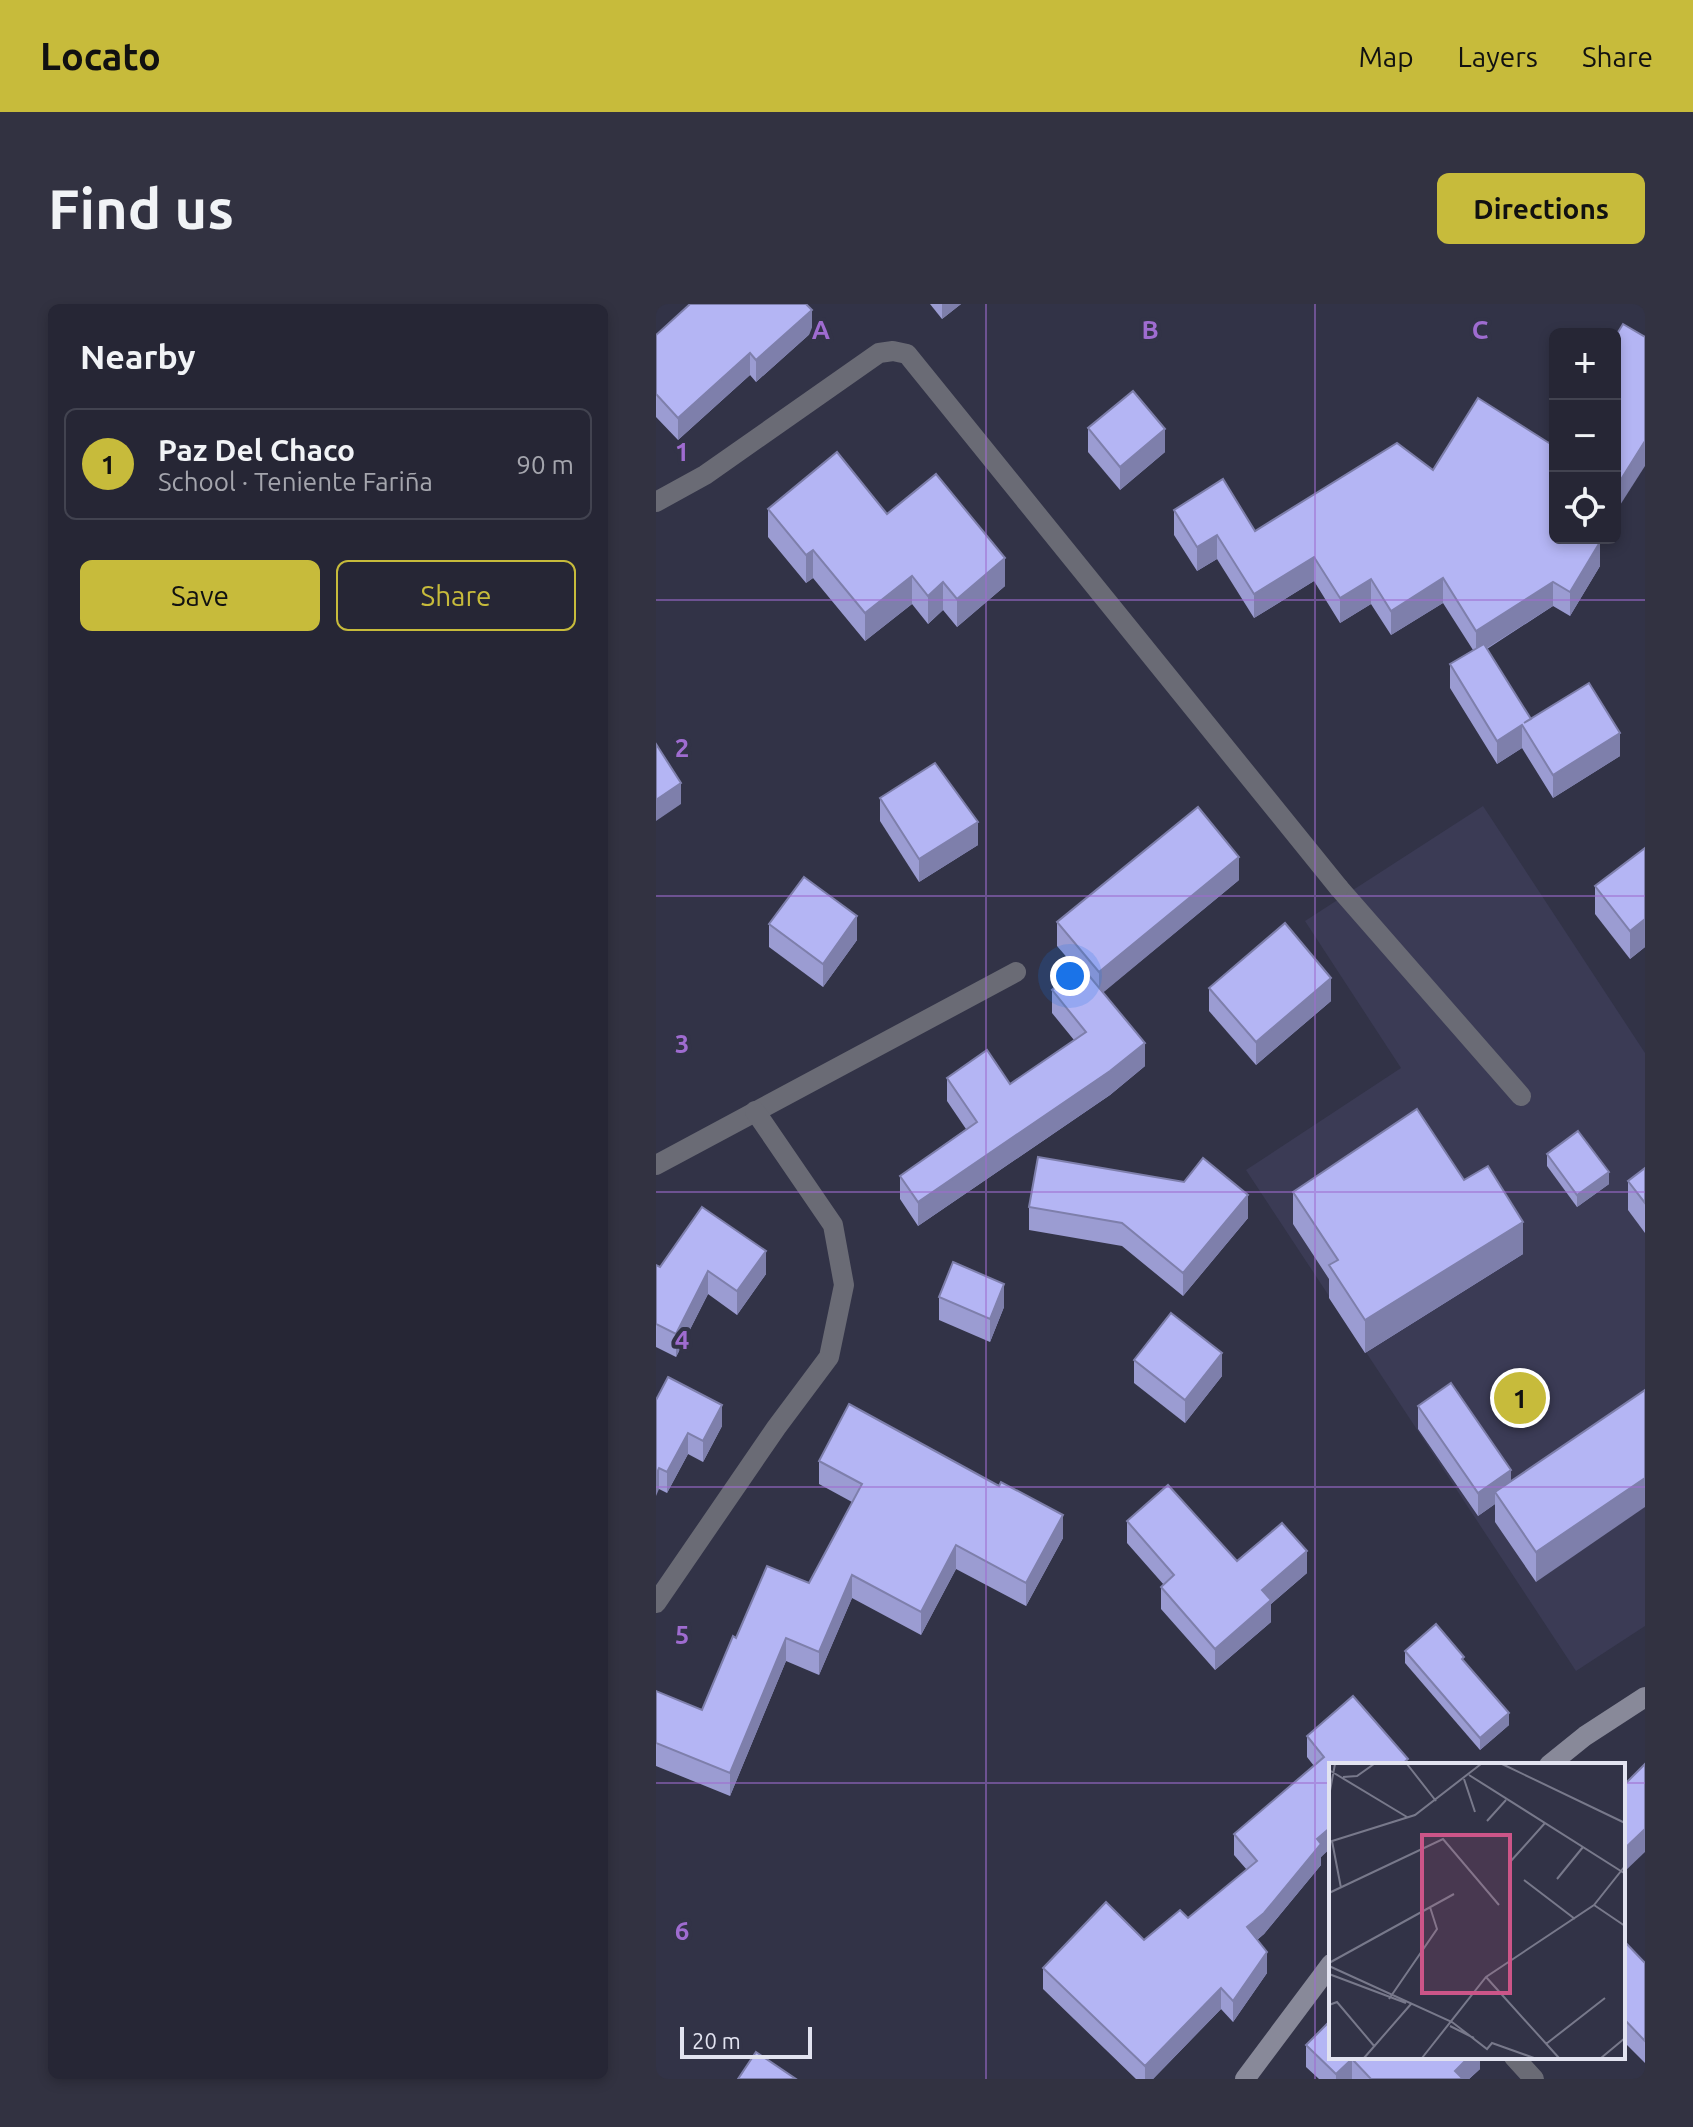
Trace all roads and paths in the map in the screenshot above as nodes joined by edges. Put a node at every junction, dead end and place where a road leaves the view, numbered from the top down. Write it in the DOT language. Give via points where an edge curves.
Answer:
graph roads {
  1 [pos="656,502"];
  2 [pos="1016,972"];
  3 [pos="1521,1096"];
  4 [pos="755,1111"];
  5 [pos="656,1165"];
  6 [pos="656,1603"];
  7 [pos="1645,1697"];
  8 [pos="1551,1763"];
  9 [pos="1329,1967"];
  10 [pos="1516,2059"];
  11 [pos="1245,2079"];
  12 [pos="1534,2079"];
  1 -- 3 [label="street" via="705,475 879,353 907,354 1339,888"];
  2 -- 4 [label="street"];
  4 -- 5 [label="street"];
  4 -- 6 [label="street" via="833,1225 844,1285 829,1357"];
  7 -- 8 [label="street"];
  9 -- 11 [label="street"];
  10 -- 12 [label="street"];
}
